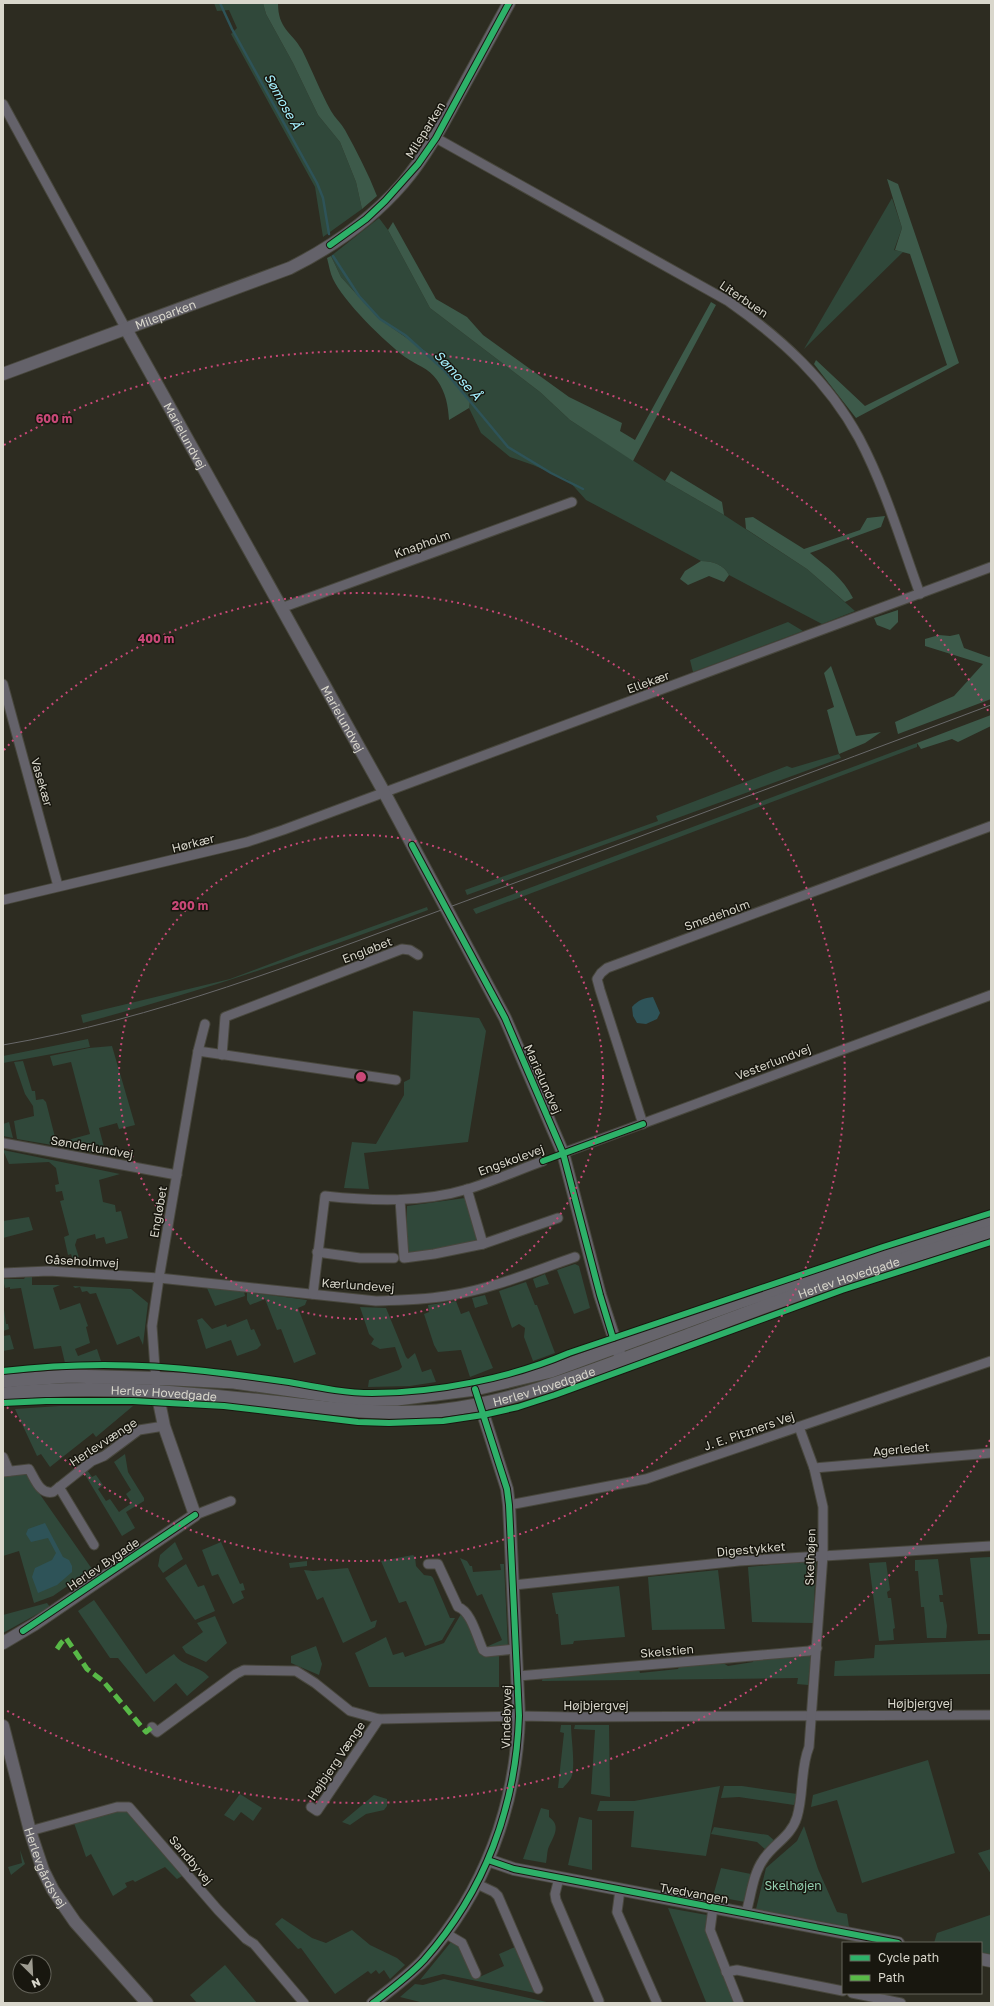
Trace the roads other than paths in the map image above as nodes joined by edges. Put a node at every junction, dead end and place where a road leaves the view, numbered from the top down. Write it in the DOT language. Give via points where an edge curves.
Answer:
graph roads {
  1 [pos="509,3"];
  2 [pos="3,104"];
  3 [pos="436,138"];
  4 [pos="126,329"];
  5 [pos="3,374"];
  6 [pos="572,502"];
  7 [pos="991,568"];
  8 [pos="920,594"];
  9 [pos="281,608"];
  10 [pos="3,684"];
  11 [pos="384,792"];
  12 [pos="991,826"];
  13 [pos="58,886"];
  14 [pos="3,900"];
  15 [pos="418,955"];
  16 [pos="991,995"];
  17 [pos="205,1024"];
  18 [pos="198,1051"];
  19 [pos="222,1055"];
  20 [pos="396,1080"];
  21 [pos="643,1124"];
  22 [pos="3,1143"];
  23 [pos="564,1153"];
  24 [pos="543,1161"];
  25 [pos="177,1175"];
  26 [pos="467,1189"];
  27 [pos="400,1200"];
  28 [pos="558,1218"];
  29 [pos="991,1219"];
  30 [pos="991,1232"];
  31 [pos="483,1244"];
  32 [pos="317,1252"];
  33 [pos="575,1257"];
  34 [pos="394,1258"];
  35 [pos="3,1273"];
  36 [pos="159,1278"];
  37 [pos="313,1294"];
  38 [pos="616,1346"];
  39 [pos="622,1360"];
  40 [pos="991,1361"];
  41 [pos="156,1378"];
  42 [pos="3,1381"];
  43 [pos="475,1389"];
  44 [pos="157,1392"];
  45 [pos="3,1394"];
  46 [pos="480,1404"];
  47 [pos="164,1426"];
  48 [pos="799,1427"];
  49 [pos="991,1453"];
  50 [pos="3,1456"];
  51 [pos="814,1468"];
  52 [pos="6,1472"];
  53 [pos="59,1487"];
  54 [pos="231,1501"];
  55 [pos="510,1506"];
  56 [pos="195,1515"];
  57 [pos="94,1545"];
  58 [pos="991,1546"];
  59 [pos="823,1555"];
  60 [pos="428,1564"];
  61 [pos="514,1585"];
  62 [pos="3,1643"];
  63 [pos="817,1648"];
  64 [pos="516,1649"];
  65 [pos="518,1676"];
  66 [pos="810,1715"];
  67 [pos="991,1715"];
  68 [pos="519,1716"];
  69 [pos="379,1719"];
  70 [pos="3,1726"];
  71 [pos="152,1727"];
  72 [pos="311,1807"];
  73 [pos="30,1831"];
  74 [pos="488,1860"];
  75 [pos="559,1878"];
  76 [pos="476,1884"];
  77 [pos="620,1890"];
  78 [pos="713,1908"];
  79 [pos="746,1913"];
  80 [pos="445,1933"];
  81 [pos="893,1942"];
  82 [pos="726,1972"];
  83 [pos="476,1974"];
  84 [pos="131,1987"];
  85 [pos="538,1989"];
  86 [pos="842,1991"];
  87 [pos="857,1994"];
  88 [pos="599,2001"];
  89 [pos="141,2003"];
  90 [pos="147,2003"];
  91 [pos="304,2003"];
  92 [pos="373,2003"];
  93 [pos="657,2003"];
  94 [pos="739,2003"];
  95 [pos="901,2003"];
  1 -- 3 [label="street, Mileparken"];
  2 -- 4 [label="street, Marielundvej"];
  3 -- 4 [label="street, Mileparken" via="418,164 385,201 349,232 318,253 284,270"];
  3 -- 8 [label="street, Literbuen" via="728,301 760,323 794,352 840,406 858,437 872,464"];
  4 -- 5 [label="street, Mileparken"];
  4 -- 9 [label="street, Marielundvej"];
  6 -- 9 [label="street, Knapholm"];
  7 -- 8 [label="street, Ellekær"];
  8 -- 11 [label="street, Ellekær"];
  9 -- 11 [label="street, Marielundvej"];
  10 -- 13 [label="street, Vasekær"];
  11 -- 13 [label="street, Hørkær" via="247,842"];
  11 -- 23 [label="street, Marielundvej" via="505,1018"];
  12 -- 21 [label="street, Smedeholm" via="601,972 597,979 600,990"];
  13 -- 14 [label="street, Hørkær"];
  15 -- 19 [label="street, Engløbet" via="402,949 225,1017"];
  16 -- 21 [label="street, Vesterlundvej"];
  17 -- 18 [label="street, Engløbet"];
  18 -- 19 [label="street"];
  18 -- 25 [label="street, Engløbet"];
  19 -- 20 [label="street"];
  21 -- 23 [label="street, Vesterlundvej"];
  22 -- 25 [label="street, Sønderlundvej"];
  23 -- 38 [label="street, Marielundvej" via="600,1295"];
  24 -- 26 [label="street, Engskolevej"];
  25 -- 36 [label="street, Engløbet"];
  26 -- 27 [label="street, Engskolevej"];
  26 -- 31 [label="street, Engskolevej"];
  27 -- 31 [label="street" via="404,1258"];
  27 -- 32 [label="street, Engskolevej" via="325,1196"];
  28 -- 31 [label="street"];
  29 -- 38 [label="main road, Herlev Hovedgade"];
  30 -- 39 [label="main road, Herlev Hovedgade" via="845,1278"];
  32 -- 34 [label="street" via="360,1258"];
  32 -- 37 [label="street, Engskolevej"];
  33 -- 37 [label="street, Kærlundevej" via="495,1285 452,1296 376,1301"];
  35 -- 36 [label="street, Gåseholmvej" via="49,1271"];
  36 -- 37 [label="street, Kærlundevej"];
  36 -- 41 [label="street, Engløbet" via="152,1326"];
  38 -- 39 [label="street, Marielundvej"];
  38 -- 43 [label="main road, Herlev Hovedgade" via="551,1371"];
  39 -- 46 [label="main road, Herlev Hovedgade" via="584,1374"];
  40 -- 48 [label="street, J. E. Pitzners Vej"];
  41 -- 42 [label="main road, Herlev Hovedgade" via="69,1376"];
  41 -- 43 [label="main road, Herlev Hovedgade" via="234,1382 355,1399 397,1399"];
  41 -- 44 [label="street"];
  43 -- 46 [label="street, Vindebyvej"];
  44 -- 45 [label="main road, Herlev Hovedgade" via="67,1390"];
  44 -- 46 [label="main road, Herlev Hovedgade" via="378,1413 437,1411"];
  44 -- 47 [label="street"];
  46 -- 55 [label="street, Vindebyvej"];
  47 -- 53 [label="street, Herlevvænge" via="139,1430 107,1454 92,1461"];
  47 -- 56 [label="street"];
  48 -- 51 [label="street, Skelhøjen"];
  48 -- 55 [label="street, J. E. Pitzners Vej" via="646,1479"];
  49 -- 51 [label="street, Agerledet"];
  50 -- 52 [label="street, Herlevvænge"];
  51 -- 59 [label="street, Skelhøjen" via="823,1507"];
  52 -- 53 [label="street, Herlevvænge" via="29,1469 42,1491 53,1492"];
  53 -- 57 [label="street"];
  54 -- 56 [label="street, Herlev Bygade"];
  55 -- 61 [label="street, Vindebyvej"];
  56 -- 62 [label="street, Herlev Bygade"];
  58 -- 59 [label="street, Digestykket"];
  59 -- 61 [label="street, Digestykket" via="739,1561"];
  59 -- 63 [label="street, Skelhøjen"];
  60 -- 64 [label="street" via="438,1564 458,1607 467,1614 483,1650 486,1652"];
  61 -- 64 [label="street, Vindebyvej"];
  63 -- 65 [label="street, Skelstien"];
  63 -- 66 [label="street, Skelhøjen"];
  64 -- 65 [label="street, Vindebyvej"];
  65 -- 68 [label="street, Vindebyvej"];
  66 -- 67 [label="street, Højbjergvej"];
  66 -- 68 [label="street, Højbjergvej"];
  66 -- 79 [label="street, Skelhøjen" via="809,1747 805,1757 797,1816 792,1830 758,1867"];
  68 -- 69 [label="street, Højbjergvej"];
  68 -- 74 [label="street, Vindebyvej" via="512,1786 501,1827"];
  69 -- 71 [label="street, Højbjergvej" via="350,1711 296,1671 244,1670 157,1732"];
  69 -- 72 [label="street, Højbjerg Vænge" via="317,1811"];
  70 -- 73 [label="street, Herlevgårdsvej"];
  73 -- 84 [label="street, Herlevgårdsvej" via="43,1870 63,1906"];
  73 -- 91 [label="street, Sandbyvej" via="117,1807 129,1807 218,1910 254,1944"];
  74 -- 75 [label="street, Tvedvangen" via="514,1869"];
  74 -- 76 [label="street, Vindebyvej"];
  75 -- 77 [label="street, Tvedvangen"];
  75 -- 88 [label="street" via="556,1900"];
  76 -- 80 [label="street, Vindebyvej"];
  76 -- 85 [label="street" via="498,1896"];
  77 -- 78 [label="street, Tvedvangen"];
  77 -- 93 [label="street" via="617,1912"];
  78 -- 79 [label="street, Tvedvangen"];
  78 -- 82 [label="street, Tvedvangen" via="710,1930"];
  79 -- 81 [label="street, Tvedvangen"];
  80 -- 83 [label="street" via="462,1943"];
  80 -- 92 [label="street, Vindebyvej" via="424,1960"];
  82 -- 86 [label="street" via="737,1970"];
  82 -- 94 [label="street, Tvedvangen"];
  84 -- 89 [label="street, Herlevgårdsvej"];
  84 -- 90 [label="street, Herlevgårdsvej"];
  87 -- 95 [label="street"];
}
